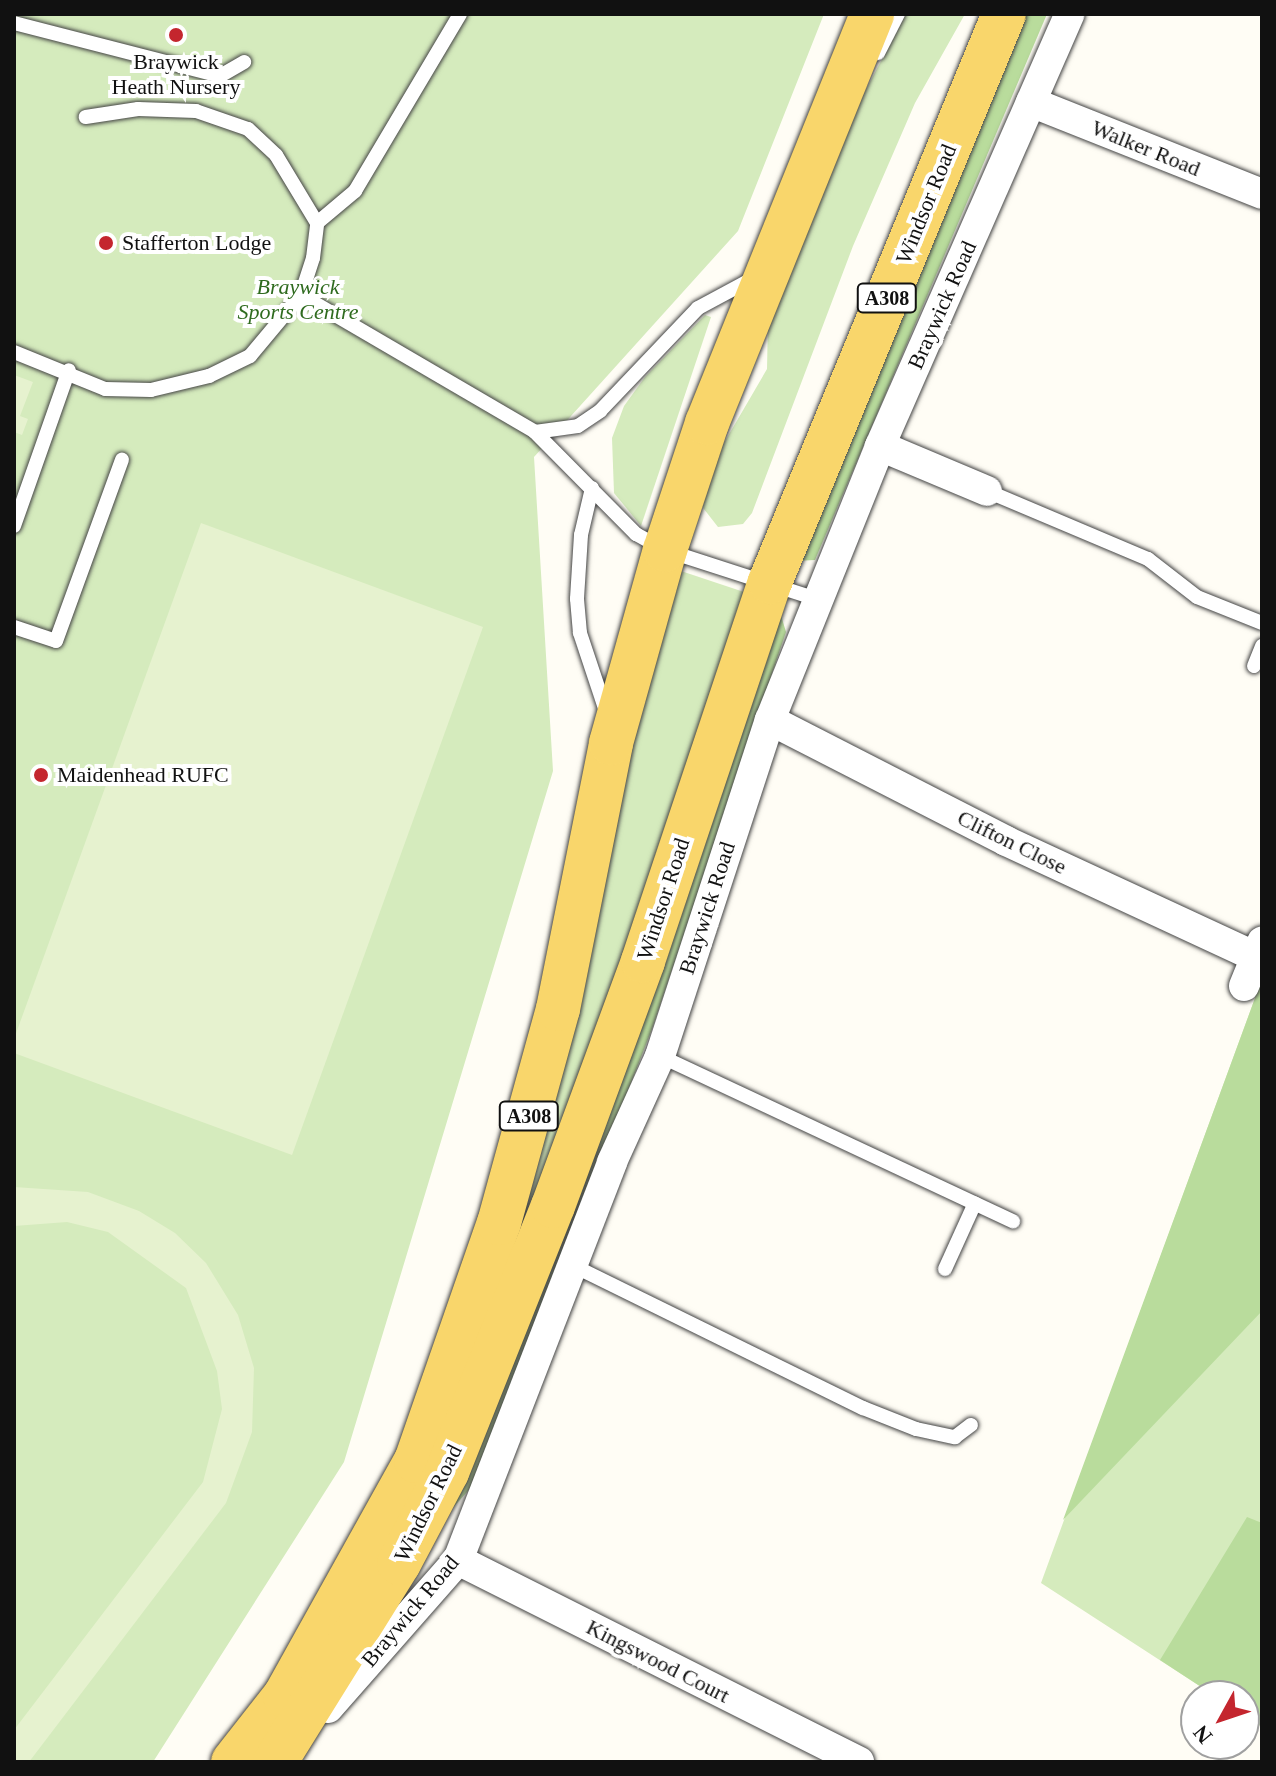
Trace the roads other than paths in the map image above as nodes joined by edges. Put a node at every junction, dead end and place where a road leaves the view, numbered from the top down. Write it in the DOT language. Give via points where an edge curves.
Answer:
graph roads {
  1 [pos="460,14"];
  2 [pos="872,14"];
  3 [pos="898,14"];
  4 [pos="1004,14"];
  5 [pos="1070,14"];
  6 [pos="14,23"];
  7 [pos="244,62"];
  8 [pos="871,68"];
  9 [pos="857,95"];
  10 [pos="1031,102"];
  11 [pos="86,117"];
  12 [pos="1262,194"];
  13 [pos="317,223"];
  14 [pos="769,272"];
  15 [pos="301,295"];
  16 [pos="14,352"];
  17 [pos="69,370"];
  18 [pos="535,432"];
  19 [pos="880,446"];
  20 [pos="122,460"];
  21 [pos="592,488"];
  22 [pos="987,491"];
  23 [pos="14,526"];
  24 [pos="665,550"];
  25 [pos="770,582"];
  26 [pos="821,600"];
  27 [pos="1262,623"];
  28 [pos="14,627"];
  29 [pos="1262,646"];
  30 [pos="1254,666"];
  31 [pos="770,720"];
  32 [pos="611,743"];
  33 [pos="1259,950"];
  34 [pos="1244,986"];
  35 [pos="660,1056"];
  36 [pos="975,1203"];
  37 [pos="1013,1221"];
  38 [pos="572,1265"];
  39 [pos="945,1269"];
  40 [pos="971,1425"];
  41 [pos="458,1560"];
  42 [pos="233,1762"];
  43 [pos="275,1762"];
  44 [pos="283,1762"];
  45 [pos="859,1762"];
  1 -- 13 [label="lane" via="355,191"];
  2 -- 14 [label="main road, A308"];
  3 -- 8 [label="lane"];
  4 -- 25 [label="main road, Windsor Road / A308"];
  5 -- 10 [label="street, Braywick Road"];
  6 -- 7 [label="lane" via="220,76"];
  9 -- 14 [label="lane"];
  10 -- 12 [label="street, Walker Road"];
  10 -- 19 [label="street, Braywick Road"];
  11 -- 13 [label="lane" via="138,109 196,111 248,129 276,155"];
  13 -- 15 [label="lane"];
  14 -- 18 [label="lane" via="698,308 600,411 578,426"];
  14 -- 24 [label="main road, A308" via="707,423"];
  15 -- 17 [label="lane" via="250,356 209,376 151,390 105,389"];
  15 -- 18 [label="lane"];
  16 -- 17 [label="lane"];
  17 -- 23 [label="lane"];
  18 -- 21 [label="lane"];
  19 -- 22 [label="street"];
  19 -- 26 [label="street, Braywick Road"];
  20 -- 28 [label="lane" via="56,641"];
  21 -- 24 [label="lane" via="617,518"];
  21 -- 32 [label="lane" via="581,535 577,599 580,633 604,700"];
  22 -- 27 [label="lane" via="1148,559 1197,597"];
  24 -- 25 [label="lane"];
  24 -- 32 [label="main road, A308"];
  25 -- 26 [label="lane"];
  25 -- 43 [label="main road, Windsor Road / A308" via="643,961 447,1472 399,1563"];
  26 -- 31 [label="street, Braywick Road"];
  29 -- 30 [label="lane"];
  31 -- 33 [label="street, Clifton Close" via="1006,841"];
  31 -- 35 [label="street, Braywick Road"];
  32 -- 42 [label="main road, A308" via="558,1009 499,1223 416,1461 285,1696"];
  33 -- 34 [label="street, Clifton Close"];
  35 -- 36 [label="lane"];
  35 -- 38 [label="street, Braywick Road"];
  36 -- 37 [label="lane"];
  36 -- 39 [label="lane"];
  38 -- 40 [label="lane" via="876,1413 955,1437"];
  38 -- 41 [label="street, Braywick Road"];
  41 -- 44 [label="street, Braywick Road"];
  41 -- 45 [label="street, Kingswood Court"];
}
